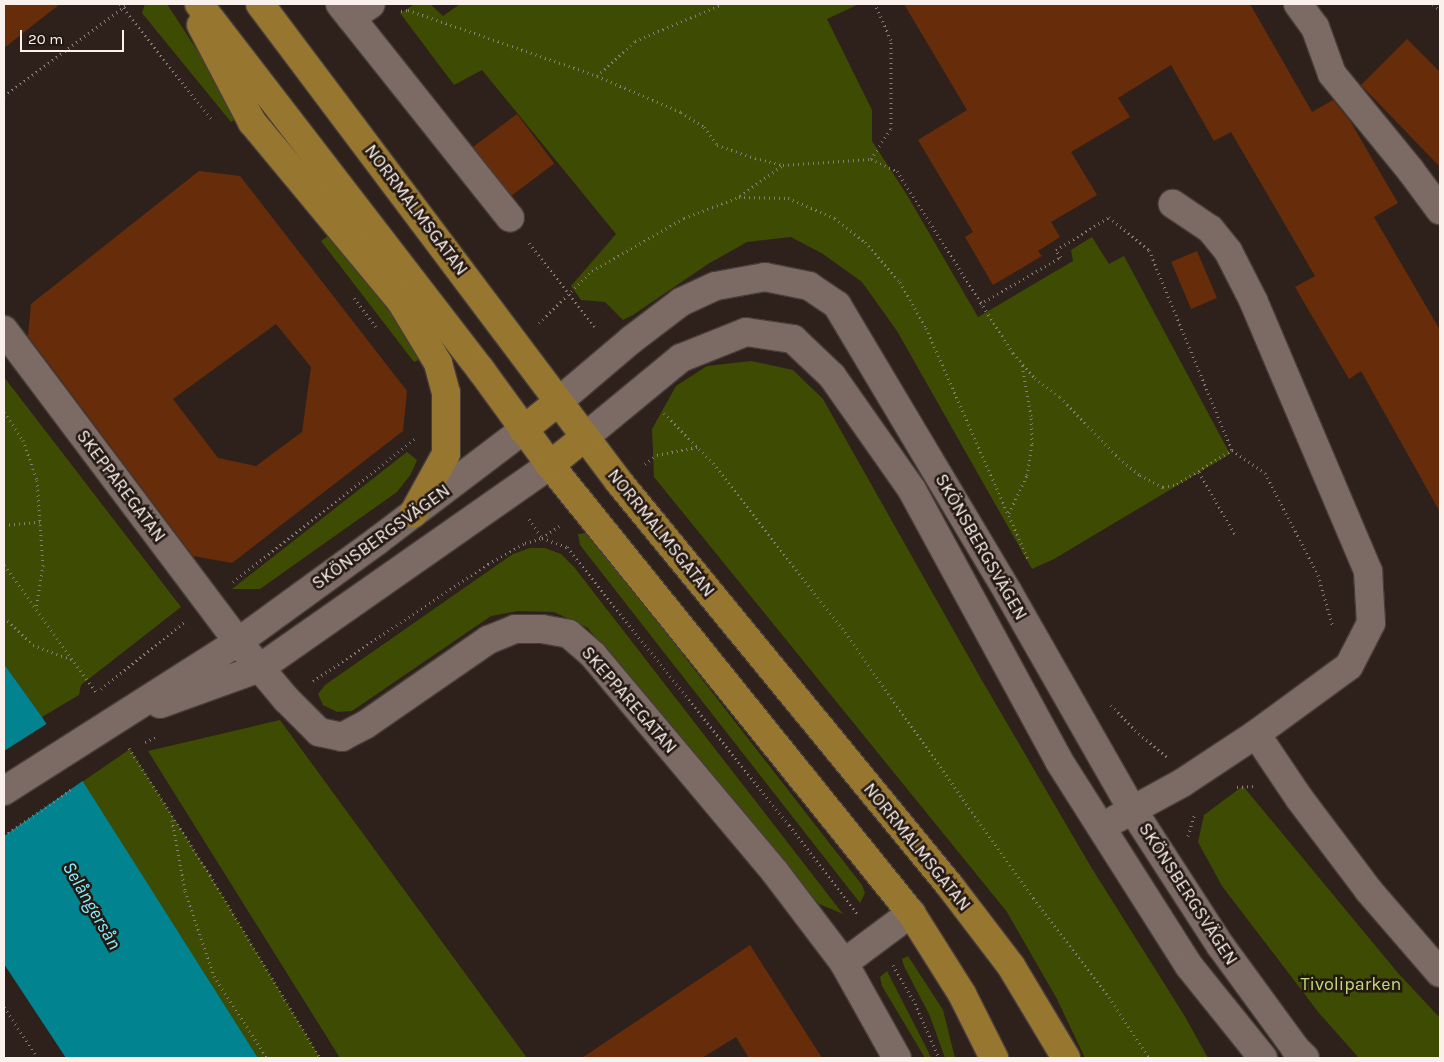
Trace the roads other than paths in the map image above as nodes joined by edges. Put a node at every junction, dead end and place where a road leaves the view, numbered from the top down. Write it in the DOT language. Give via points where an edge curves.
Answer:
graph roads {
  1 [pos="190,4"];
  2 [pos="199,4"];
  3 [pos="260,4"];
  4 [pos="1298,4"];
  5 [pos="354,9"];
  6 [pos="1173,204"];
  7 [pos="1440,210"];
  8 [pos="510,218"];
  9 [pos="4,330"];
  10 [pos="558,402"];
  11 [pos="523,430"];
  12 [pos="585,437"];
  13 [pos="550,465"];
  14 [pos="413,514"];
  15 [pos="238,642"];
  16 [pos="260,668"];
  17 [pos="112,721"];
  18 [pos="1256,734"];
  19 [pos="4,791"];
  20 [pos="1132,809"];
  21 [pos="1102,828"];
  22 [pos="911,913"];
  23 [pos="844,963"];
  24 [pos="1440,973"];
  25 [pos="897,1058"];
  26 [pos="994,1058"];
  27 [pos="1066,1058"];
  28 [pos="1263,1058"];
  29 [pos="1305,1058"];
  1 -- 14 [label="main road" via="252,122 400,300 438,363 446,393 446,454"];
  2 -- 11 [label="main road" via="481,370"];
  3 -- 10 [label="main road, NORRMALMSGATAN" via="517,343"];
  4 -- 7 [label="street" via="1314,27 1332,74"];
  5 -- 8 [label="street"];
  6 -- 18 [label="street" via="1210,229 1228,251 1254,302 1368,571 1371,623 1349,666"];
  9 -- 15 [label="street, SKEPPAREGATAN"];
  10 -- 11 [label="main road"];
  10 -- 12 [label="main road, NORRMALMSGATAN"];
  10 -- 20 [label="street, SKÖNSBERGSVÄGEN" via="681,302 716,286 765,277 809,286 837,305"];
  11 -- 13 [label="main road"];
  11 -- 14 [label="street, SKÖNSBERGSVÄGEN"];
  12 -- 13 [label="main road"];
  12 -- 21 [label="street, SKÖNSBERGSVÄGEN" via="681,358 746,332 793,339 832,376 912,490 1059,761"];
  12 -- 27 [label="main road, NORRMALMSGATAN" via="950,886 1011,966"];
  13 -- 16 [label="street, SKÖNSBERGSVÄGEN"];
  13 -- 22 [label="main road"];
  14 -- 15 [label="street, SKÖNSBERGSVÄGEN"];
  15 -- 16 [label="street"];
  15 -- 17 [label="street, SKÖNSBERGSVÄGEN"];
  16 -- 17 [label="street, SKÖNSBERGSVÄGEN"];
  16 -- 23 [label="street, SKEPPAREGATAN" via="319,732 342,737 365,725 488,640 515,629 569,634 593,655 756,850"];
  17 -- 19 [label="street, SKÖNSBERGSVÄGEN"];
  18 -- 20 [label="street" via="1182,783"];
  18 -- 24 [label="street" via="1369,891"];
  20 -- 21 [label="street"];
  20 -- 29 [label="street, SKÖNSBERGSVÄGEN" via="1220,945"];
  21 -- 28 [label="street, SKÖNSBERGSVÄGEN" via="1189,966"];
  22 -- 23 [label="street"];
  22 -- 26 [label="main road" via="962,994"];
  23 -- 25 [label="street, SKEPPAREGATAN"];
}
